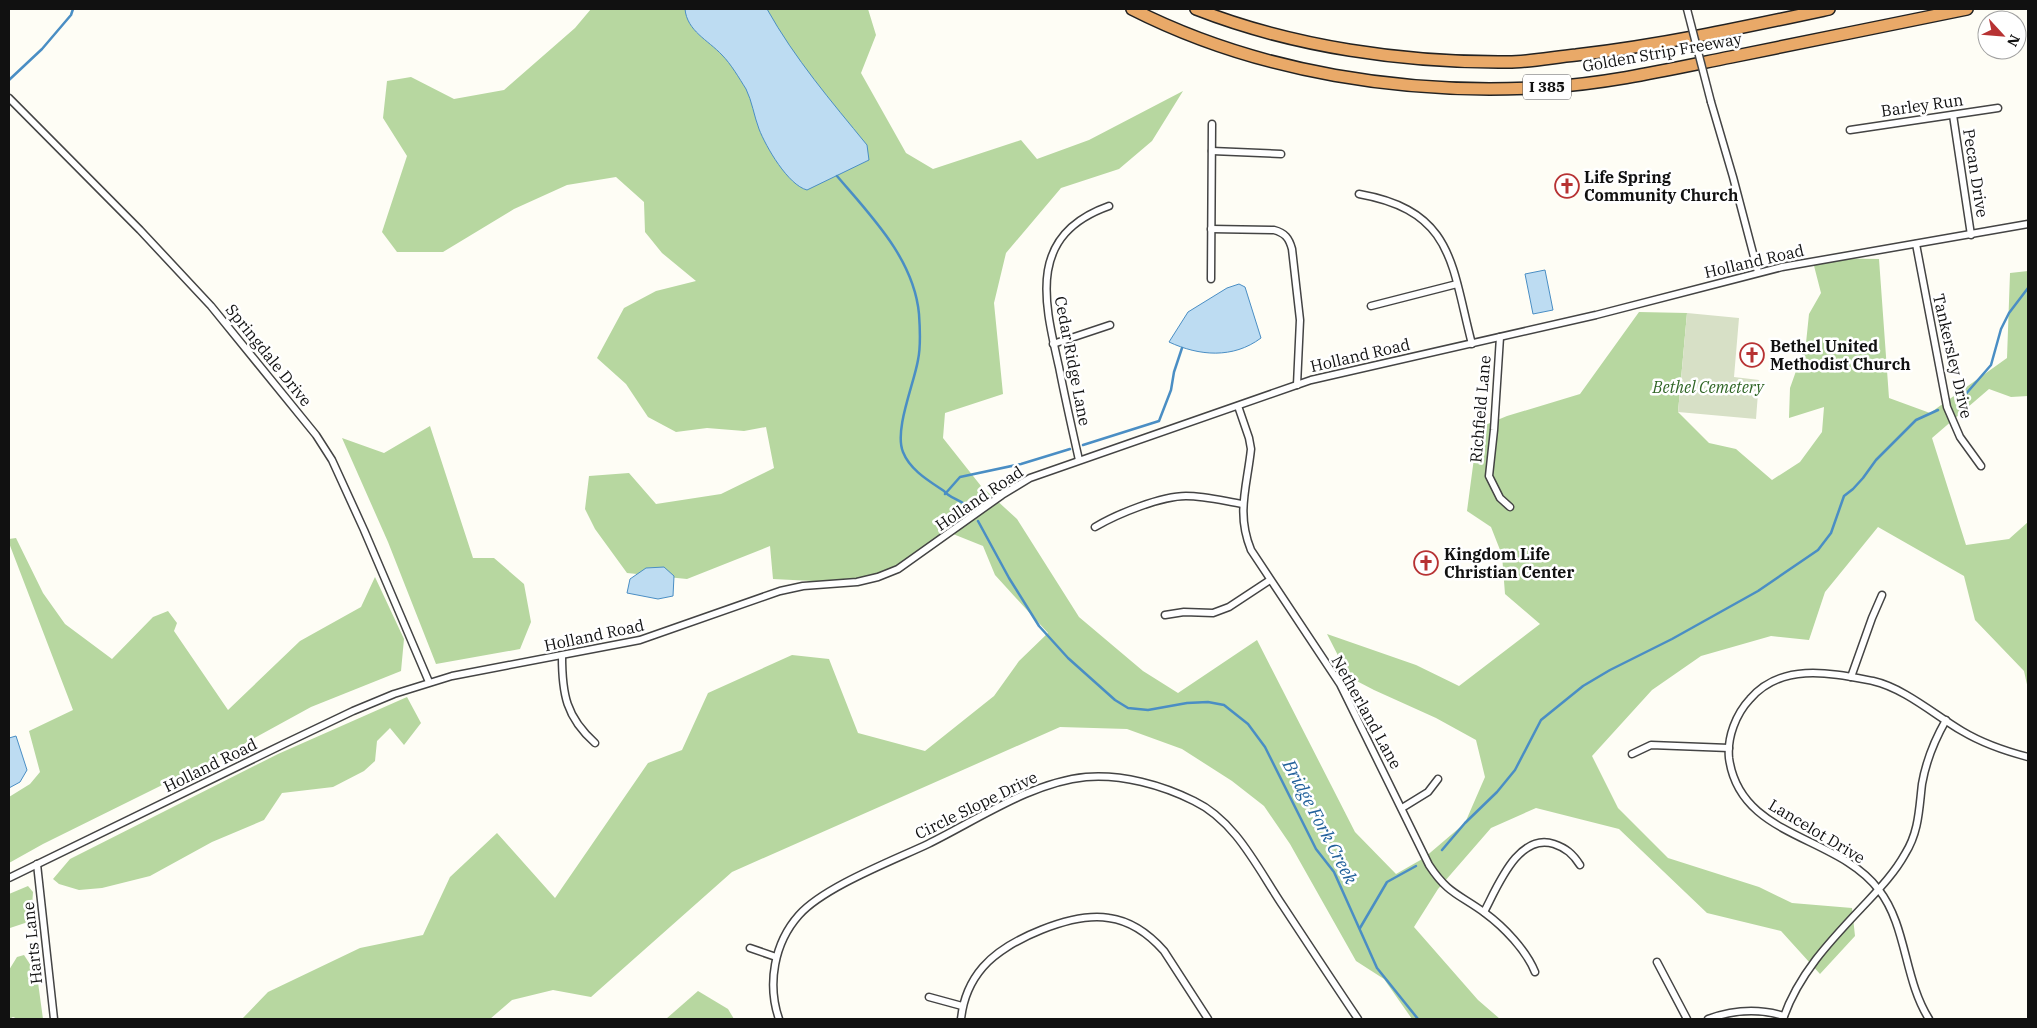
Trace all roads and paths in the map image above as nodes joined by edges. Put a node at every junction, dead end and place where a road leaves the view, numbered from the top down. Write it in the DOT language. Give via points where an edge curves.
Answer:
graph roads {
  1 [pos="1132,9"];
  2 [pos="1196,9"];
  3 [pos="1687,9"];
  4 [pos="1829,9"];
  5 [pos="1966,9"];
  6 [pos="9,98"];
  7 [pos="1998,108"];
  8 [pos="1953,115"];
  9 [pos="1212,124"];
  10 [pos="1850,130"];
  11 [pos="1212,151"];
  12 [pos="1281,154"];
  13 [pos="1359,194"];
  14 [pos="1109,206"];
  15 [pos="2028,224"];
  16 [pos="1211,229"];
  17 [pos="1971,235"];
  18 [pos="1916,244"];
  19 [pos="1758,272"];
  20 [pos="1211,279"];
  21 [pos="1457,284"];
  22 [pos="1371,306"];
  23 [pos="1110,325"];
  24 [pos="1500,337"];
  25 [pos="1053,344"];
  26 [pos="1472,344"];
  27 [pos="1297,385"];
  28 [pos="1238,406"];
  29 [pos="1080,460"];
  30 [pos="1981,466"];
  31 [pos="1243,504"];
  32 [pos="1510,507"];
  33 [pos="1095,526"];
  34 [pos="1270,580"];
  35 [pos="1882,595"];
  36 [pos="1165,615"];
  37 [pos="562,656"];
  38 [pos="1851,677"];
  39 [pos="429,682"];
  40 [pos="1946,720"];
  41 [pos="595,743"];
  42 [pos="1729,748"];
  43 [pos="1632,754"];
  44 [pos="2028,757"];
  45 [pos="1438,779"];
  46 [pos="1402,808"];
  47 [pos="37,864"];
  48 [pos="1580,865"];
  49 [pos="9,878"];
  50 [pos="1879,889"];
  51 [pos="1484,912"];
  52 [pos="750,948"];
  53 [pos="776,957"];
  54 [pos="1658,962"];
  55 [pos="1535,972"];
  56 [pos="929,997"];
  57 [pos="962,1006"];
  58 [pos="1784,1018"];
  59 [pos="54,1019"];
  60 [pos="780,1019"];
  61 [pos="961,1019"];
  62 [pos="1208,1019"];
  63 [pos="1358,1019"];
  64 [pos="1687,1019"];
  65 [pos="1708,1019"];
  66 [pos="1929,1019"];
  1 -- 5 [label="highway, Golden Strip Freeway / I 385" via="1216,44 1307,69 1387,82 1470,89 1550,87 1623,78"];
  2 -- 4 [label="highway, Golden Strip Freeway / I 385" via="1271,34 1348,49 1434,59 1510,62 1629,49"];
  3 -- 19 [label="street, bridge"];
  6 -- 39 [label="street, Springdale Drive" via="211,306 316,435 332,460"];
  7 -- 8 [label="street, Barley Run"];
  8 -- 10 [label="street, Barley Run"];
  8 -- 17 [label="street, Pecan Drive"];
  9 -- 11 [label="street"];
  11 -- 12 [label="street"];
  11 -- 16 [label="street"];
  13 -- 21 [label="street" via="1398,204 1425,221 1445,248"];
  14 -- 25 [label="street, Cedar Ridge Lane" via="1093,212 1074,226 1060,241 1052,257 1046,275 1045,294"];
  15 -- 17 [label="street, Holland Road"];
  16 -- 20 [label="street"];
  16 -- 27 [label="street" via="1274,230 1283,233 1290,241 1300,320"];
  17 -- 18 [label="street, Holland Road"];
  18 -- 19 [label="street, Holland Road"];
  18 -- 30 [label="street, Tankersley Drive" via="1947,407 1960,437"];
  19 -- 24 [label="street, Holland Road"];
  21 -- 22 [label="street"];
  21 -- 26 [label="street"];
  23 -- 25 [label="street"];
  24 -- 26 [label="street, Holland Road"];
  24 -- 32 [label="street, Richfield Lane" via="1489,476 1500,498"];
  25 -- 29 [label="street, Cedar Ridge Lane"];
  26 -- 27 [label="street, Holland Road"];
  27 -- 28 [label="street, Holland Road"];
  28 -- 29 [label="street, Holland Road"];
  28 -- 31 [label="street, Netherland Lane" via="1251,449"];
  29 -- 37 [label="street, Holland Road" via="1011,489 914,559 878,578 780,591 640,640"];
  31 -- 33 [label="street" via="1201,497 1174,497"];
  31 -- 34 [label="street, Netherland Lane" via="1245,535"];
  34 -- 36 [label="street" via="1229,607 1213,613"];
  34 -- 46 [label="street, Netherland Lane" via="1340,684"];
  35 -- 38 [label="street"];
  37 -- 39 [label="street, Holland Road"];
  37 -- 41 [label="street" via="562,681 569,710 578,726"];
  38 -- 40 [label="street, Lancelot Drive" via="1889,687"];
  38 -- 42 [label="street, Lancelot Drive" via="1804,672 1768,684 1752,696 1739,714"];
  39 -- 47 [label="street, Holland Road" via="354,711"];
  40 -- 44 [label="street, Lancelot Drive" via="1974,738"];
  40 -- 50 [label="street" via="1927,762 1919,819 1912,842"];
  42 -- 43 [label="street" via="1651,746"];
  42 -- 50 [label="street, Lancelot Drive" via="1734,780 1754,809 1845,861"];
  45 -- 46 [label="street" via="1428,792"];
  46 -- 51 [label="street, Netherland Lane" via="1439,880 1451,892"];
  47 -- 49 [label="street, Holland Road"];
  47 -- 59 [label="street, Harts Lane"];
  48 -- 51 [label="street" via="1562,846 1550,842 1530,846 1519,853 1508,868"];
  50 -- 58 [label="street" via="1814,962"];
  50 -- 66 [label="street, Lancelot Drive" via="1889,906 1912,984"];
  51 -- 55 [label="street, Netherland Lane" via="1524,953"];
  52 -- 53 [label="street"];
  53 -- 60 [label="street, Circle Slope Drive" via="774,1000"];
  53 -- 63 [label="street, Circle Slope Drive" via="784,936 798,916 833,891 1024,795 1071,779 1115,778 1138,781 1179,794 1225,822"];
  54 -- 64 [label="street"];
  56 -- 57 [label="street"];
  57 -- 61 [label="street"];
  57 -- 62 [label="street" via="982,968 1006,948 1052,926 1078,918 1096,917 1128,923 1156,942"];
  58 -- 65 [label="street" via="1773,1013 1746,1010"];
}
